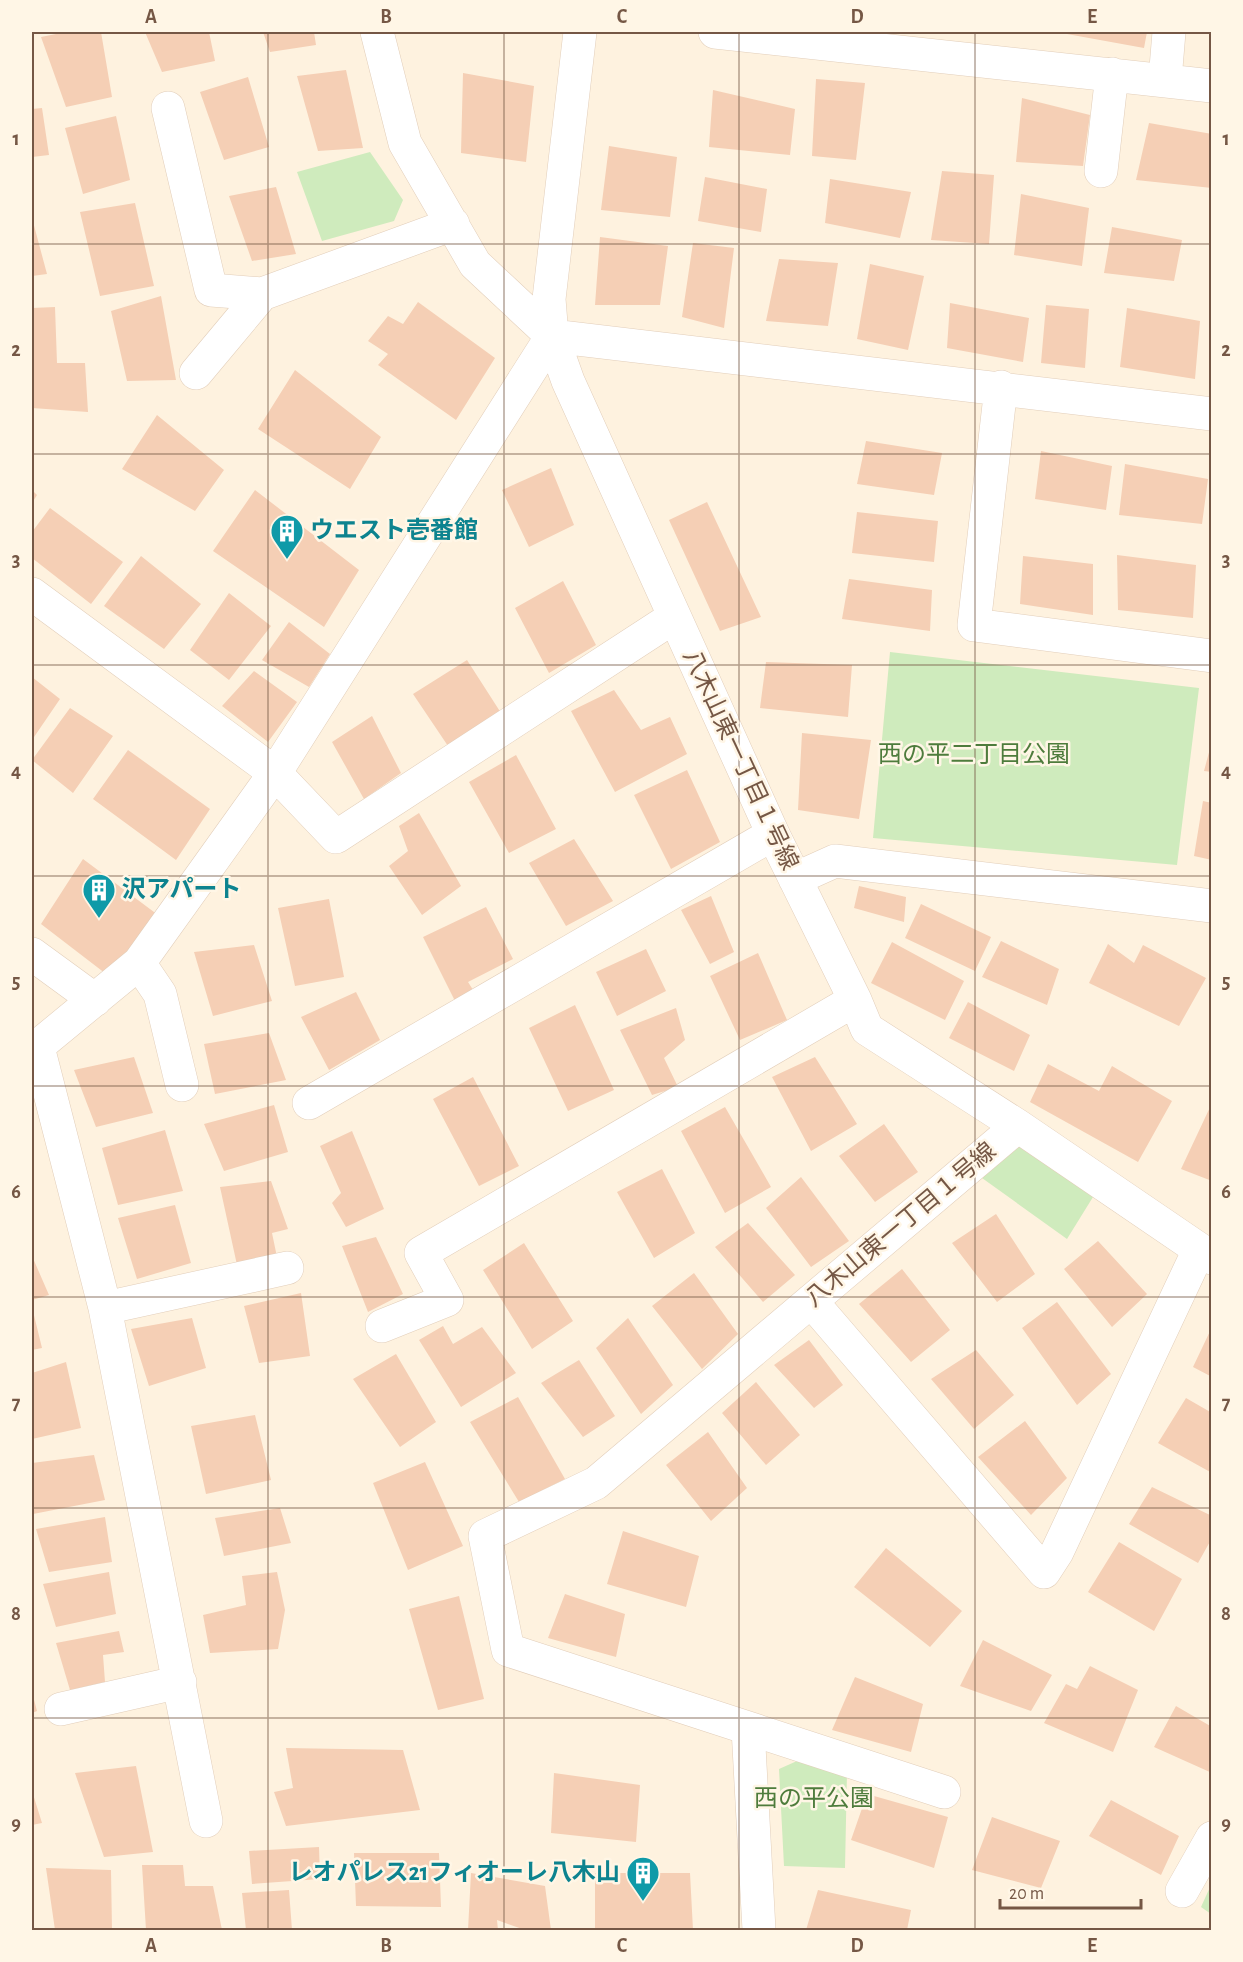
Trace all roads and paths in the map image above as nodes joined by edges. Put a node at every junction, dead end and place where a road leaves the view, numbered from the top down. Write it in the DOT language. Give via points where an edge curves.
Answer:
graph roads {
  1 [pos="377,32"];
  2 [pos="580,32"];
  3 [pos="715,32"];
  4 [pos="1169,32"];
  5 [pos="897,41"];
  6 [pos="1112,74"];
  7 [pos="1165,80"];
  8 [pos="1212,86"];
  9 [pos="168,108"];
  10 [pos="1101,171"];
  11 [pos="453,224"];
  12 [pos="262,294"];
  13 [pos="552,336"];
  14 [pos="196,373"];
  15 [pos="1001,387"];
  16 [pos="1212,414"];
  17 [pos="32,594"];
  18 [pos="674,617"];
  19 [pos="1212,656"];
  20 [pos="275,773"];
  21 [pos="772,834"];
  22 [pos="795,879"];
  23 [pos="1212,906"];
  24 [pos="32,954"];
  25 [pos="139,963"];
  26 [pos="95,1000"];
  27 [pos="855,1000"];
  28 [pos="35,1049"];
  29 [pos="182,1084"];
  30 [pos="309,1103"];
  31 [pos="1018,1126"];
  32 [pos="1205,1254"];
  33 [pos="287,1268"];
  34 [pos="811,1301"];
  35 [pos="105,1308"];
  36 [pos="381,1326"];
  37 [pos="180,1682"];
  38 [pos="61,1709"];
  39 [pos="748,1728"];
  40 [pos="944,1792"];
  41 [pos="206,1821"];
  42 [pos="1212,1838"];
  43 [pos="1182,1891"];
  44 [pos="759,1930"];
  1 -- 11 [label="street" via="405,143"];
  2 -- 13 [label="street" via="549,299"];
  3 -- 5 [label="street"];
  4 -- 7 [label="street"];
  5 -- 6 [label="street"];
  6 -- 7 [label="street"];
  6 -- 10 [label="street"];
  7 -- 8 [label="street"];
  9 -- 12 [label="street" via="212,290"];
  11 -- 12 [label="street"];
  11 -- 13 [label="street" via="475,264"];
  12 -- 14 [label="street"];
  13 -- 15 [label="street"];
  13 -- 18 [label="street, 八木山東一丁目１号線" via="568,381"];
  13 -- 20 [label="street"];
  15 -- 16 [label="street"];
  15 -- 19 [label="street" via="974,625"];
  17 -- 20 [label="street"];
  18 -- 20 [label="street" via="336,837"];
  18 -- 21 [label="street, 八木山東一丁目１号線"];
  20 -- 25 [label="street"];
  21 -- 22 [label="street, 八木山東一丁目１号線"];
  21 -- 30 [label="street"];
  22 -- 23 [label="street" via="835,861"];
  22 -- 27 [label="street, 八木山東一丁目１号線"];
  24 -- 26 [label="street"];
  25 -- 26 [label="street"];
  25 -- 29 [label="street" via="160,994"];
  26 -- 28 [label="street"];
  27 -- 31 [label="street, 八木山東一丁目１号線" via="867,1029"];
  27 -- 36 [label="street" via="421,1253 447,1300"];
  28 -- 35 [label="street"];
  31 -- 32 [label="street"];
  31 -- 34 [label="street, 八木山東一丁目１号線"];
  32 -- 34 [label="street" via="1044,1572"];
  33 -- 35 [label="street"];
  34 -- 39 [label="street, 八木山東一丁目１号線" via="596,1483 485,1536 508,1650"];
  35 -- 37 [label="street"];
  37 -- 38 [label="street"];
  37 -- 41 [label="street"];
  39 -- 40 [label="street"];
  39 -- 44 [label="street"];
  42 -- 43 [label="street"];
}
